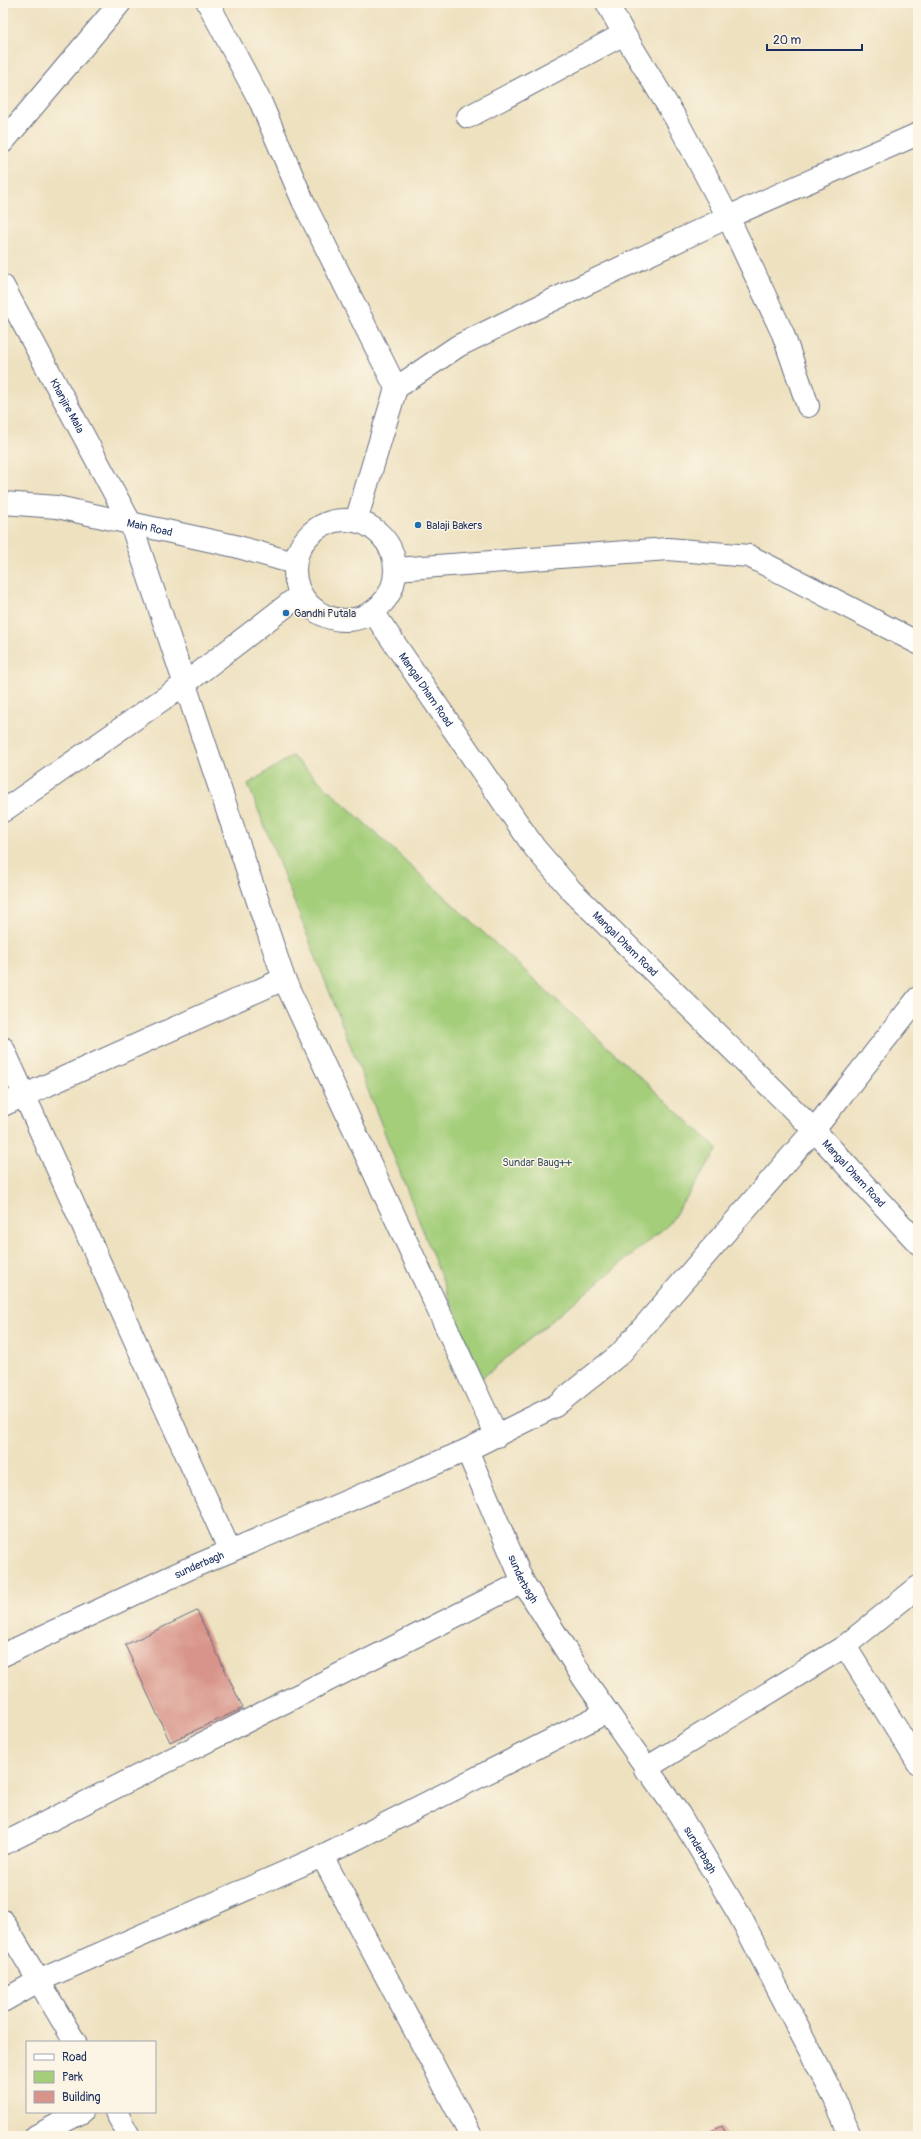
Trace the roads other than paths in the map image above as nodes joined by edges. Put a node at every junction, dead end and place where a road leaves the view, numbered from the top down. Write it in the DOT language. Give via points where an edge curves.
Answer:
graph roads {
  1 [pos="208,3"];
  2 [pos="607,3"];
  3 [pos="111,7"];
  4 [pos="624,34"];
  5 [pos="468,117"];
  6 [pos="918,134"];
  7 [pos="3,142"];
  8 [pos="728,217"];
  9 [pos="3,286"];
  10 [pos="396,388"];
  11 [pos="808,406"];
  12 [pos="3,503"];
  13 [pos="356,521"];
  14 [pos="131,524"];
  15 [pos="294,563"];
  16 [pos="396,569"];
  17 [pos="300,595"];
  18 [pos="373,612"];
  19 [pos="918,643"];
  20 [pos="186,682"];
  21 [pos="3,811"];
  22 [pos="284,979"];
  23 [pos="917,1000"];
  24 [pos="3,1048"];
  25 [pos="24,1096"];
  26 [pos="3,1105"];
  27 [pos="814,1130"];
  28 [pos="918,1243"];
  29 [pos="497,1436"];
  30 [pos="467,1450"];
  31 [pos="230,1551"];
  32 [pos="523,1582"];
  33 [pos="918,1586"];
  34 [pos="845,1646"];
  35 [pos="3,1655"];
  36 [pos="607,1712"];
  37 [pos="918,1763"];
  38 [pos="645,1769"];
  39 [pos="3,1844"];
  40 [pos="322,1856"];
  41 [pos="3,1921"];
  42 [pos="38,1982"];
  43 [pos="3,2002"];
  44 [pos="74,2041"];
  45 [pos="80,2113"];
  46 [pos="117,2113"];
  47 [pos="36,2136"];
  48 [pos="129,2136"];
  49 [pos="471,2136"];
  50 [pos="850,2136"];
  1 -- 10 [label="street" via="261,104 303,201"];
  2 -- 4 [label="street"];
  3 -- 7 [label="street"];
  4 -- 5 [label="street"];
  4 -- 8 [label="street" via="676,119"];
  6 -- 8 [label="street"];
  8 -- 10 [label="street" via="458,346"];
  8 -- 11 [label="street" via="783,334"];
  9 -- 14 [label="street, Khanjire Mala"];
  10 -- 13 [label="street"];
  12 -- 14 [label="street, Main Road" via="57,507"];
  13 -- 15 [label="street" via="339,519 323,524 309,533 299,547"];
  13 -- 16 [label="street" via="372,527 384,538 392,553"];
  14 -- 15 [label="street, Main Road" via="235,546"];
  14 -- 20 [label="street, Khanjire Mala"];
  15 -- 17 [label="street" via="294,580"];
  16 -- 18 [label="street" via="388,596"];
  16 -- 19 [label="street" via="668,549 749,556"];
  17 -- 18 [label="street" via="311,608 325,617 341,621 358,619"];
  17 -- 20 [label="street"];
  18 -- 27 [label="street, Mangal Dham Road" via="534,847 571,890"];
  20 -- 21 [label="street"];
  20 -- 22 [label="street, Khanjire Mala"];
  22 -- 25 [label="street"];
  22 -- 29 [label="street, Khanjire Mala"];
  23 -- 27 [label="street"];
  24 -- 25 [label="street"];
  25 -- 26 [label="street"];
  25 -- 31 [label="street"];
  27 -- 28 [label="street, Mangal Dham Road"];
  27 -- 29 [label="street" via="620,1354 555,1406"];
  29 -- 30 [label="street"];
  30 -- 31 [label="street, sunderbagh"];
  30 -- 32 [label="street, sunderbagh"];
  31 -- 35 [label="street, sunderbagh"];
  32 -- 36 [label="street, sunderbagh"];
  32 -- 39 [label="street"];
  33 -- 34 [label="street"];
  34 -- 37 [label="street"];
  34 -- 38 [label="street"];
  36 -- 38 [label="street, sunderbagh"];
  36 -- 40 [label="street"];
  38 -- 50 [label="street, sunderbagh" via="679,1814 740,1916 836,2099"];
  40 -- 42 [label="street"];
  40 -- 49 [label="street"];
  41 -- 42 [label="street"];
  42 -- 43 [label="street"];
  42 -- 44 [label="street"];
  45 -- 47 [label="street"];
  46 -- 48 [label="street"];
}
